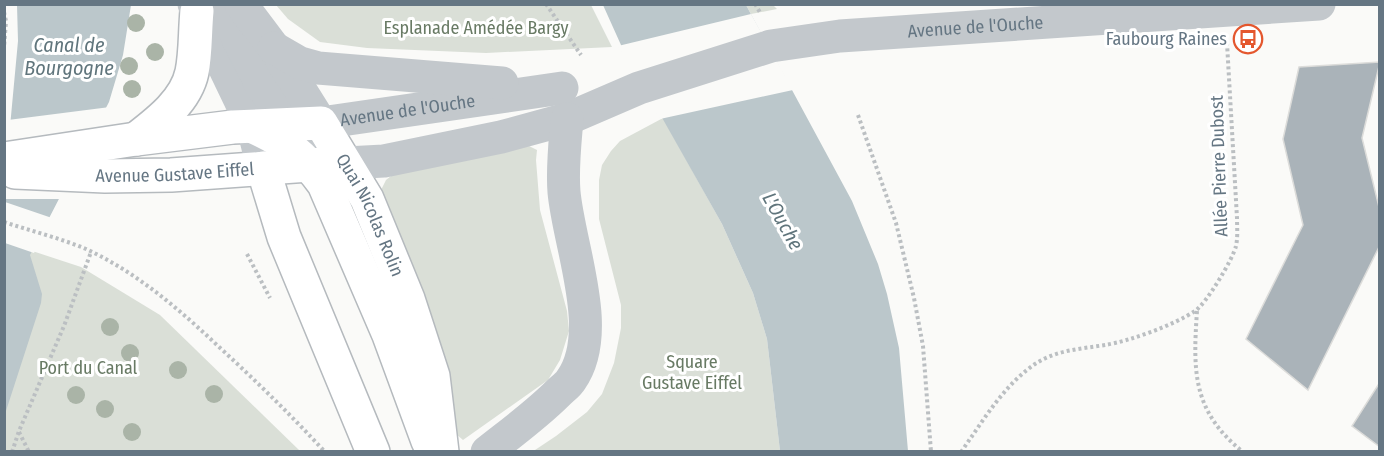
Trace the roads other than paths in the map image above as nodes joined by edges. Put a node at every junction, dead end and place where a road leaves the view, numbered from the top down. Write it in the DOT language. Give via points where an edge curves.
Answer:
graph roads {
  1 [pos="242,4"];
  2 [pos="1319,4"];
  3 [pos="204,7"];
  4 [pos="274,48"];
  5 [pos="564,103"];
  6 [pos="308,123"];
  7 [pos="253,127"];
  8 [pos="123,141"];
  9 [pos="4,159"];
  10 [pos="346,164"];
  11 [pos="310,165"];
  12 [pos="263,168"];
  13 [pos="4,172"];
  14 [pos="373,452"];
  15 [pos="432,452"];
  16 [pos="442,452"];
  17 [pos="487,452"];
  1 -- 4 [label="street, Quai Nicolas Rolin"];
  2 -- 5 [label="street, Avenue de l'Ouche" via="840,36 767,31 639,88"];
  3 -- 6 [label="street" via="261,85"];
  3 -- 7 [label="street"];
  3 -- 8 [label="main road" via="192,75 185,90 157,123"];
  4 -- 5 [label="street, Avenue de l'Ouche" via="318,68"];
  4 -- 6 [label="street, Quai Nicolas Rolin"];
  5 -- 6 [label="street, Avenue de l'Ouche"];
  5 -- 10 [label="street, Avenue de l'Ouche" via="501,137 384,161"];
  5 -- 17 [label="street" via="564,190 584,297 585,349 571,381"];
  6 -- 7 [label="main road, Avenue de l'Ouche"];
  6 -- 10 [label="main road, Quai Nicolas Rolin"];
  7 -- 8 [label="main road, Avenue Gustave Eiffel"];
  7 -- 11 [label="main road" via="274,136"];
  7 -- 12 [label="street"];
  8 -- 9 [label="main road, Avenue Gustave Eiffel"];
  10 -- 11 [label="main road, Avenue Gustave Eiffel"];
  10 -- 16 [label="main road, Quai Nicolas Rolin" via="367,199 408,299 433,376"];
  11 -- 12 [label="main road, Avenue Gustave Eiffel"];
  11 -- 15 [label="main road" via="336,210"];
  12 -- 13 [label="main road, Avenue Gustave Eiffel" via="171,175"];
  12 -- 14 [label="main road" via="284,237"];
}
